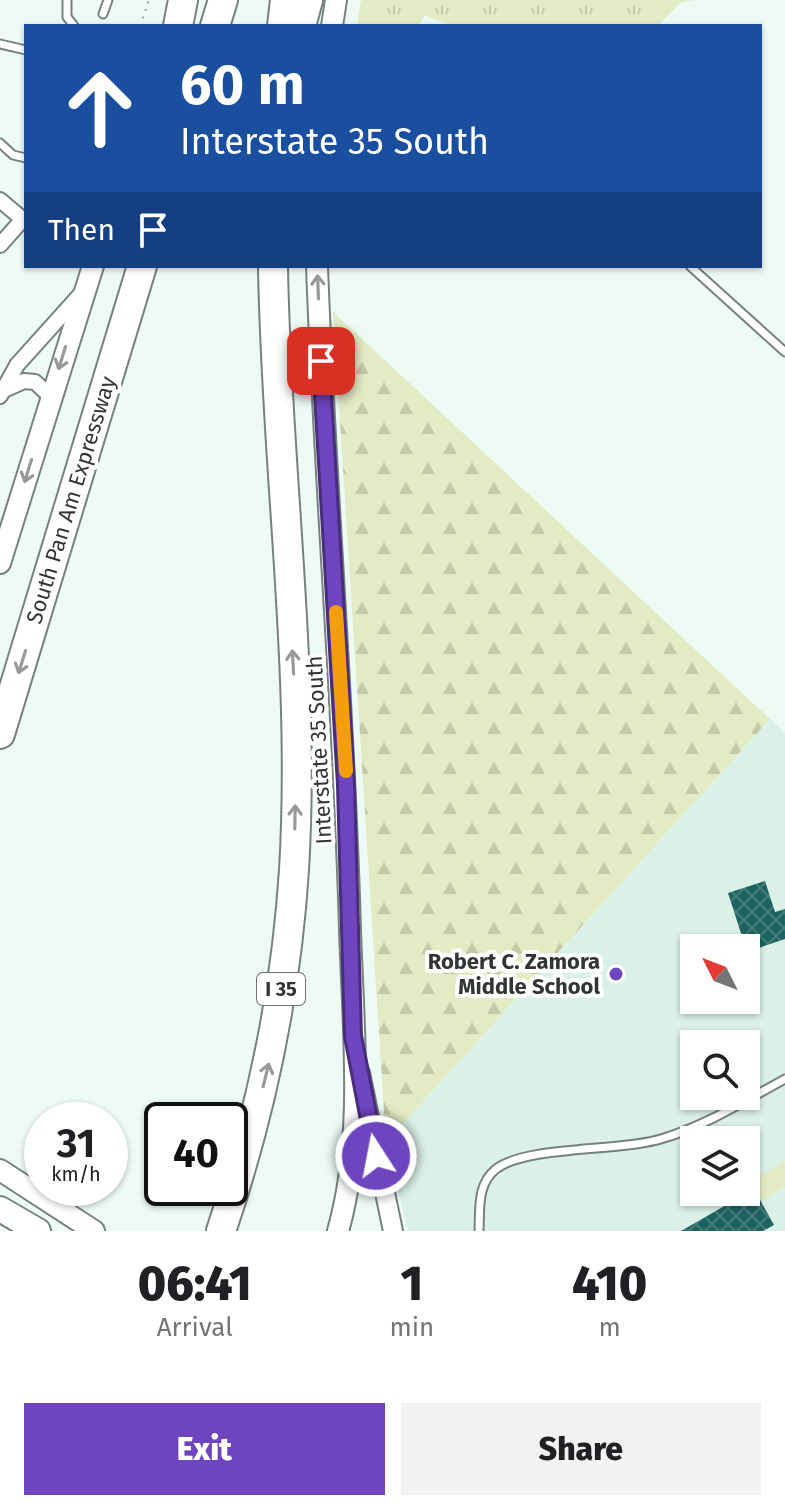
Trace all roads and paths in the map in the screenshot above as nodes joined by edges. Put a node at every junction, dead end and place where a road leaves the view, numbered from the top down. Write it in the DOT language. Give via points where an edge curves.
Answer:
graph roads {
  1 [pos="67,0"];
  2 [pos="108,0"];
  3 [pos="149,0"];
  4 [pos="173,0"];
  5 [pos="183,0"];
  6 [pos="223,0"];
  7 [pos="285,0"];
  8 [pos="308,0"];
  9 [pos="336,0"];
  10 [pos="103,14"];
  11 [pos="72,24"];
  12 [pos="141,24"];
  13 [pos="167,24"];
  14 [pos="178,24"];
  15 [pos="216,24"];
  16 [pos="282,24"];
  17 [pos="302,24"];
  18 [pos="332,24"];
  19 [pos="0,44"];
  20 [pos="24,50"];
  21 [pos="0,143"];
  22 [pos="24,158"];
  23 [pos="0,200"];
  24 [pos="24,221"];
  25 [pos="0,245"];
  26 [pos="92,268"];
  27 [pos="124,268"];
  28 [pos="141,268"];
  29 [pos="273,268"];
  30 [pos="317,268"];
  31 [pos="692,268"];
  32 [pos="83,292"];
  33 [pos="785,352"];
  34 [pos="3,393"];
  35 [pos="51,397"];
  36 [pos="96,417"];
  37 [pos="0,563"];
  38 [pos="0,734"];
  39 [pos="353,1036"];
  40 [pos="785,1079"];
  41 [pos="0,1170"];
  42 [pos="0,1209"];
  43 [pos="38,1231"];
  44 [pos="94,1231"];
  45 [pos="221,1231"];
  46 [pos="338,1231"];
  47 [pos="393,1231"];
  48 [pos="479,1231"];
  1 -- 11 [label="lane"];
  2 -- 10 [label="lane"];
  3 -- 12 [label="path"];
  4 -- 13 [label="main road"];
  5 -- 14 [label="highway"];
  6 -- 15 [label="highway"];
  7 -- 16 [label="highway"];
  8 -- 17 [label="highway"];
  9 -- 18 [label="main road"];
  19 -- 20 [label="lane"];
  21 -- 22 [label="lane"];
  23 -- 24 [label="street"];
  24 -- 25 [label="street"];
  26 -- 32 [label="main road"];
  27 -- 36 [label="highway"];
  28 -- 36 [label="highway, South Pan Am Expressway"];
  45 -- 29 [label="highway, I 35, one-way" via="272,1051 291,905 296,740"];
  39 -- 30 [label="main road, Interstate 35 South, one-way" via="346,785"];
  31 -- 33 [label="lane"];
  32 -- 34 [label="street" via="17,365"];
  32 -- 35 [label="main road, one-way"];
  34 -- 35 [label="street" via="24,381 35,382"];
  35 -- 37 [label="main road, one-way"];
  36 -- 38 [label="highway, South Pan Am Expressway, one-way"];
  39 -- 46 [label="main road, Interstate 35 South" via="353,1139"];
  39 -- 47 [label="street"];
  40 -- 48 [label="lane" via="661,1140 510,1161 488,1177 480,1193"];
  41 -- 44 [label="main road"];
  42 -- 43 [label="main road"];
}
